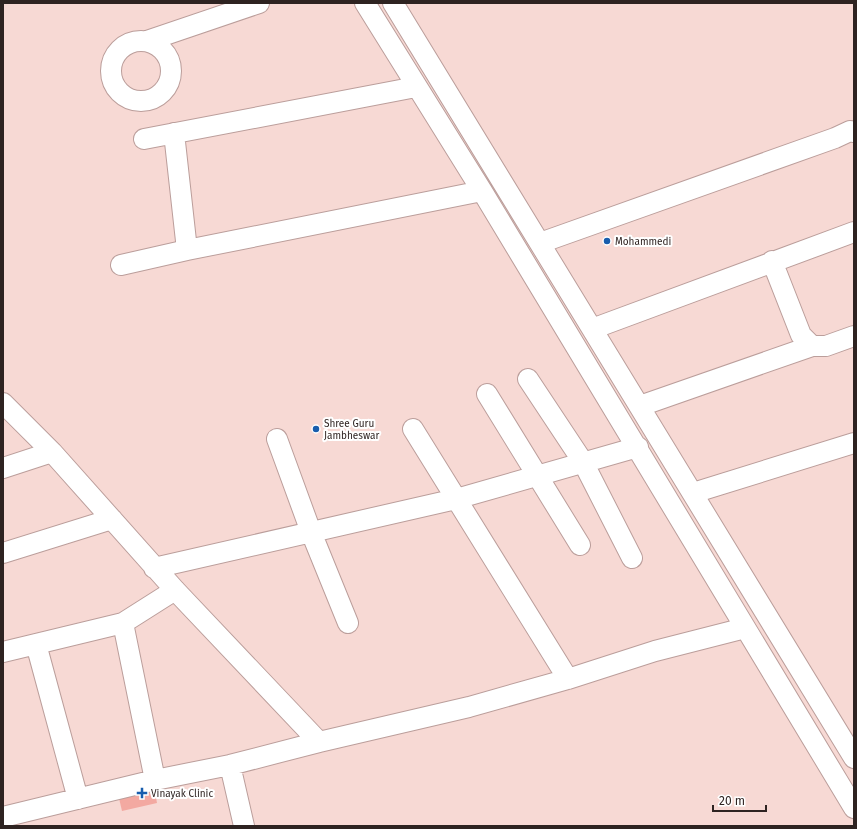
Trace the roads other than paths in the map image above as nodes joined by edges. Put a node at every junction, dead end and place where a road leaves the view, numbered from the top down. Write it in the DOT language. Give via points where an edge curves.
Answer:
graph roads {
  1 [pos="259,3"];
  2 [pos="365,3"];
  3 [pos="393,3"];
  4 [pos="147,41"];
  5 [pos="416,87"];
  6 [pos="854,132"];
  7 [pos="174,133"];
  8 [pos="144,140"];
  9 [pos="482,191"];
  10 [pos="854,232"];
  11 [pos="540,243"];
  12 [pos="187,250"];
  13 [pos="772,261"];
  14 [pos="120,265"];
  15 [pos="592,329"];
  16 [pos="854,336"];
  17 [pos="812,346"];
  18 [pos="528,379"];
  19 [pos="487,394"];
  20 [pos="3,403"];
  21 [pos="640,406"];
  22 [pos="414,429"];
  23 [pos="277,438"];
  24 [pos="854,443"];
  25 [pos="638,447"];
  26 [pos="52,452"];
  27 [pos="584,462"];
  28 [pos="3,468"];
  29 [pos="537,476"];
  30 [pos="693,494"];
  31 [pos="456,499"];
  32 [pos="112,519"];
  33 [pos="311,532"];
  34 [pos="580,545"];
  35 [pos="3,553"];
  36 [pos="632,558"];
  37 [pos="154,568"];
  38 [pos="175,590"];
  39 [pos="123,623"];
  40 [pos="348,623"];
  41 [pos="745,628"];
  42 [pos="36,644"];
  43 [pos="3,652"];
  44 [pos="568,679"];
  45 [pos="319,742"];
  46 [pos="854,758"];
  47 [pos="230,765"];
  48 [pos="155,780"];
  49 [pos="78,799"];
  50 [pos="854,808"];
  51 [pos="3,817"];
  52 [pos="244,826"];
  1 -- 4 [label="street"];
  2 -- 5 [label="street"];
  3 -- 11 [label="street"];
  5 -- 7 [label="street"];
  5 -- 9 [label="street"];
  6 -- 11 [label="street" via="850,131"];
  7 -- 8 [label="street"];
  7 -- 12 [label="street"];
  9 -- 12 [label="street"];
  9 -- 25 [label="street"];
  10 -- 13 [label="street"];
  11 -- 15 [label="street"];
  12 -- 14 [label="street"];
  13 -- 15 [label="street"];
  13 -- 17 [label="street" via="801,335"];
  15 -- 21 [label="street"];
  16 -- 17 [label="street" via="826,346"];
  17 -- 21 [label="street"];
  18 -- 27 [label="street"];
  19 -- 29 [label="street"];
  20 -- 26 [label="street"];
  21 -- 30 [label="street"];
  22 -- 31 [label="street"];
  23 -- 33 [label="street"];
  24 -- 30 [label="street"];
  25 -- 27 [label="street"];
  25 -- 41 [label="street"];
  26 -- 28 [label="street"];
  26 -- 32 [label="street"];
  27 -- 29 [label="street"];
  27 -- 36 [label="street"];
  29 -- 31 [label="street"];
  29 -- 34 [label="street"];
  30 -- 46 [label="street"];
  31 -- 33 [label="street"];
  31 -- 44 [label="street"];
  32 -- 35 [label="street"];
  32 -- 37 [label="street"];
  33 -- 37 [label="street"];
  33 -- 40 [label="street"];
  37 -- 38 [label="street"];
  38 -- 39 [label="street"];
  38 -- 45 [label="street"];
  39 -- 42 [label="street"];
  39 -- 48 [label="street"];
  41 -- 44 [label="street" via="655,651"];
  41 -- 50 [label="street"];
  42 -- 43 [label="street"];
  42 -- 49 [label="street"];
  44 -- 45 [label="street" via="469,708"];
  45 -- 47 [label="street"];
  47 -- 48 [label="street"];
  47 -- 52 [label="street"];
  48 -- 49 [label="street"];
  49 -- 51 [label="street"];
}
